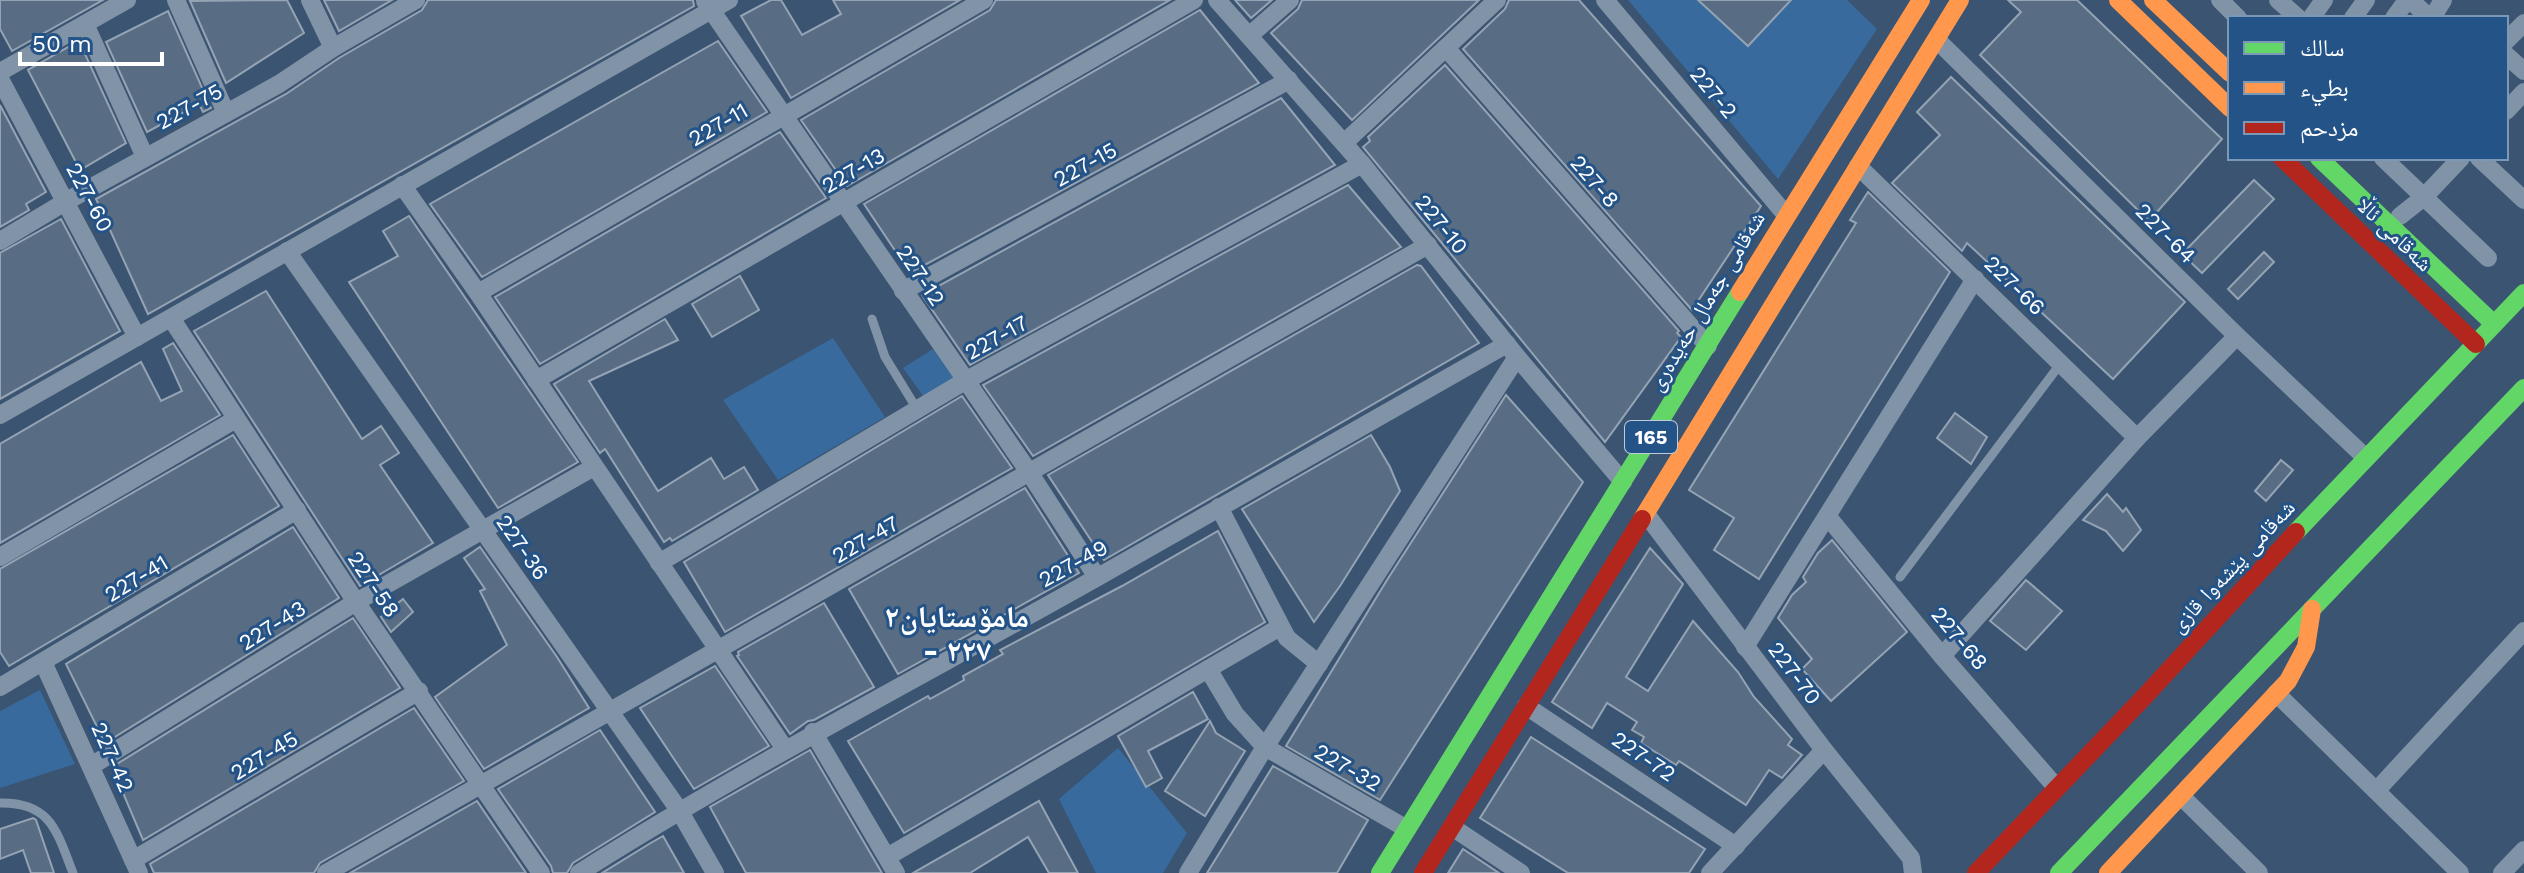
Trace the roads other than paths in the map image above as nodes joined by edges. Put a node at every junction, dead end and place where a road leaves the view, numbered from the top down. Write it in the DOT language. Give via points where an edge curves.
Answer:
graph roads {
  1 [pos="127,0"];
  2 [pos="176,0"];
  3 [pos="310,0"];
  4 [pos="416,0"];
  5 [pos="729,0"];
  6 [pos="984,0"];
  7 [pos="1194,0"];
  8 [pos="1217,0"];
  9 [pos="1290,0"];
  10 [pos="1497,0"];
  11 [pos="1605,0"];
  12 [pos="1921,0"];
  13 [pos="1960,0"];
  14 [pos="2118,0"];
  15 [pos="2153,0"];
  16 [pos="2220,0"];
  17 [pos="2278,0"];
  18 [pos="2408,0"];
  19 [pos="708,5"];
  20 [pos="2236,16"];
  21 [pos="2296,16"];
  22 [pos="2396,16"];
  23 [pos="2428,16"];
  24 [pos="2524,23"];
  25 [pos="85,24"];
  26 [pos="1249,36"];
  27 [pos="2508,39"];
  28 [pos="1937,40"];
  29 [pos="333,48"];
  30 [pos="1446,48"];
  31 [pos="2508,57"];
  32 [pos="2228,71"];
  33 [pos="2524,71"];
  34 [pos="1289,80"];
  35 [pos="1,83"];
  36 [pos="2524,92"];
  37 [pos="2228,106"];
  38 [pos="2508,109"];
  39 [pos="226,113"];
  40 [pos="783,114"];
  41 [pos="1344,143"];
  42 [pos="145,157"];
  43 [pos="2284,160"];
  44 [pos="2321,160"];
  45 [pos="2385,160"];
  46 [pos="2459,160"];
  47 [pos="2481,160"];
  48 [pos="1362,164"];
  49 [pos="1858,166"];
  50 [pos="402,185"];
  51 [pos="2424,197"];
  52 [pos="2524,200"];
  53 [pos="65,202"];
  54 [pos="843,204"];
  55 [pos="1786,215"];
  56 [pos="2400,216"];
  57 [pos="0,241"];
  58 [pos="1428,245"];
  59 [pos="287,251"];
  60 [pos="2488,258"];
  61 [pos="1975,279"];
  62 [pos="903,291"];
  63 [pos="478,293"];
  64 [pos="2524,293"];
  65 [pos="171,318"];
  66 [pos="872,319"];
  67 [pos="2494,324"];
  68 [pos="2237,336"];
  69 [pos="137,337"];
  70 [pos="2476,344"];
  71 [pos="1708,346"];
  72 [pos="1512,350"];
  73 [pos="2061,363"];
  74 [pos="536,380"];
  75 [pos="965,381"];
  76 [pos="2524,388"];
  77 [pos="917,409"];
  78 [pos="0,415"];
  79 [pos="236,419"];
  80 [pos="2137,438"];
  81 [pos="2365,457"];
  82 [pos="594,467"];
  83 [pos="1029,472"];
  84 [pos="1623,482"];
  85 [pos="1219,507"];
  86 [pos="297,510"];
  87 [pos="1646,514"];
  88 [pos="1828,517"];
  89 [pos="483,532"];
  90 [pos="0,557"];
  91 [pos="659,563"];
  92 [pos="1097,577"];
  93 [pos="1900,577"];
  94 [pos="356,602"];
  95 [pos="2312,609"];
  96 [pos="1280,627"];
  97 [pos="2524,631"];
  98 [pos="1745,647"];
  99 [pos="720,650"];
  100 [pos="1942,656"];
  101 [pos="43,662"];
  102 [pos="1319,664"];
  103 [pos="1208,669"];
  104 [pos="3,680"];
  105 [pos="419,691"];
  106 [pos="2276,693"];
  107 [pos="1526,706"];
  108 [pos="610,712"];
  109 [pos="813,732"];
  110 [pos="1460,745"];
  111 [pos="1265,747"];
  112 [pos="785,749"];
  113 [pos="1824,750"];
  114 [pos="1490,765"];
  115 [pos="91,766"];
  116 [pos="482,784"];
  117 [pos="2056,787"];
  118 [pos="2377,790"];
  119 [pos="2181,796"];
  120 [pos="0,803"];
  121 [pos="679,810"];
  122 [pos="1452,827"];
  123 [pos="1407,829"];
  124 [pos="1736,846"];
  125 [pos="2524,850"];
  126 [pos="892,865"];
  127 [pos="1912,866"];
  128 [pos="136,867"];
  129 [pos="73,873"];
  130 [pos="326,873"];
  131 [pos="541,873"];
  132 [pos="579,873"];
  133 [pos="715,873"];
  134 [pos="1188,873"];
  135 [pos="1380,873"];
  136 [pos="1423,873"];
  137 [pos="1521,873"];
  138 [pos="1710,873"];
  139 [pos="1976,873"];
  140 [pos="2059,873"];
  141 [pos="2108,873"];
  142 [pos="2259,873"];
  143 [pos="2460,873"];
  144 [pos="2502,873"];
  1 -- 25 [label="street"];
  2 -- 39 [label="street"];
  3 -- 29 [label="street"];
  4 -- 29 [label="street, 227-75"];
  5 -- 19 [label="street"];
  6 -- 40 [label="street, 227-11"];
  7 -- 54 [label="street, 227-13"];
  8 -- 26 [label="street, 227-10"];
  9 -- 26 [label="street"];
  10 -- 30 [label="street"];
  11 -- 55 [label="street, 227-2"];
  12 -- 55 [label="main road, شەقامی جەمال حەیدەری / 165"];
  13 -- 28 [label="main road, 165"];
  14 -- 37 [label="main road"];
  15 -- 32 [label="main road"];
  16 -- 20 [label="street"];
  17 -- 21 [label="street"];
  18 -- 22 [label="street"];
  18 -- 23 [label="street"];
  19 -- 40 [label="street, 227-12"];
  19 -- 50 [label="street"];
  24 -- 27 [label="street"];
  25 -- 35 [label="street"];
  25 -- 42 [label="street"];
  26 -- 34 [label="street, 227-10"];
  28 -- 49 [label="main road, 165"];
  28 -- 68 [label="street, 227-64"];
  29 -- 39 [label="street, 227-75"];
  30 -- 41 [label="street"];
  30 -- 71 [label="street, 227-8"];
  31 -- 33 [label="street"];
  34 -- 41 [label="street, 227-10"];
  34 -- 62 [label="street, 227-15"];
  35 -- 53 [label="street, 227-60"];
  36 -- 38 [label="street"];
  39 -- 42 [label="street, 227-75"];
  40 -- 54 [label="street, 227-12"];
  40 -- 63 [label="street, 227-11"];
  41 -- 48 [label="street, 227-10"];
  42 -- 53 [label="street, 227-75"];
  43 -- 70 [label="main road, شه‌قامی ئاڵا"];
  44 -- 67 [label="main road"];
  45 -- 51 [label="street"];
  46 -- 51 [label="street"];
  47 -- 52 [label="street"];
  48 -- 58 [label="street, 227-10"];
  48 -- 75 [label="street, 227-17"];
  49 -- 61 [label="street, 227-66"];
  49 -- 87 [label="main road, 165"];
  50 -- 59 [label="street"];
  50 -- 63 [label="street"];
  51 -- 56 [label="street"];
  51 -- 60 [label="street"];
  53 -- 57 [label="street, 227-75"];
  53 -- 69 [label="street, 227-60"];
  54 -- 62 [label="street, 227-12"];
  54 -- 74 [label="street, 227-13"];
  55 -- 71 [label="main road, شەقامی جەمال حەیدەری / 165"];
  58 -- 72 [label="street, 227-10"];
  58 -- 83 [label="street, 227-47"];
  59 -- 65 [label="street"];
  59 -- 89 [label="street, 227-36"];
  61 -- 73 [label="street, 227-66"];
  61 -- 88 [label="street"];
  62 -- 75 [label="street, 227-12"];
  63 -- 74 [label="street"];
  64 -- 67 [label="main road, شەقامی پێشەوا قازی"];
  65 -- 69 [label="street"];
  65 -- 79 [label="street, 227-58"];
  66 -- 77 [label="lane" via="885,357"];
  67 -- 70 [label="main road, شەقامی پێشەوا قازی"];
  68 -- 80 [label="street"];
  68 -- 81 [label="street, 227-64"];
  69 -- 78 [label="street"];
  70 -- 81 [label="main road, شەقامی پێشەوا قازی"];
  71 -- 84 [label="main road, شەقامی جەمال حەیدەری / 165"];
  72 -- 84 [label="street, 227-10"];
  72 -- 85 [label="street, 227-49"];
  72 -- 102 [label="street"];
  73 -- 80 [label="street, 227-66"];
  73 -- 93 [label="lane"];
  74 -- 82 [label="street"];
  75 -- 77 [label="street, 227-17"];
  75 -- 83 [label="street, 227-12"];
  76 -- 95 [label="main road"];
  77 -- 91 [label="street, 227-17"];
  79 -- 86 [label="street, 227-58"];
  79 -- 90 [label="street"];
  80 -- 100 [label="street"];
  81 -- 117 [label="main road, شەقامی پێشەوا قازی"];
  82 -- 89 [label="street, 227-43"];
  82 -- 91 [label="street"];
  83 -- 92 [label="street, 227-12"];
  83 -- 99 [label="street, 227-47"];
  84 -- 110 [label="main road, شەقامی جەمال حەیدەری / 165"];
  85 -- 92 [label="street, 227-49"];
  85 -- 96 [label="street"];
  86 -- 94 [label="street, 227-58"];
  86 -- 101 [label="street, 227-41"];
  87 -- 98 [label="street, 227-70"];
  87 -- 107 [label="main road, 165"];
  88 -- 98 [label="street"];
  88 -- 100 [label="street, 227-68"];
  89 -- 94 [label="street, 227-43"];
  89 -- 108 [label="street, 227-36"];
  91 -- 99 [label="street"];
  92 -- 109 [label="street, 227-49"];
  94 -- 105 [label="street, 227-58"];
  94 -- 115 [label="street, 227-43"];
  95 -- 106 [label="main road" via="2305,653"];
  95 -- 140 [label="main road"];
  96 -- 102 [label="street"];
  96 -- 103 [label="street"];
  97 -- 118 [label="street"];
  98 -- 113 [label="street, 227-70"];
  99 -- 108 [label="street, 227-47"];
  99 -- 112 [label="street"];
  100 -- 117 [label="street, 227-68"];
  101 -- 104 [label="street, 227-41"];
  101 -- 115 [label="street, 227-42"];
  102 -- 111 [label="street"];
  103 -- 111 [label="street, 227-32" via="1235,714"];
  103 -- 126 [label="street"];
  105 -- 116 [label="street, 227-58"];
  105 -- 128 [label="street, 227-45"];
  106 -- 118 [label="street"];
  106 -- 119 [label="main road"];
  107 -- 114 [label="main road, 165"];
  107 -- 124 [label="street, 227-72"];
  108 -- 116 [label="street, 227-47"];
  108 -- 121 [label="street, 227-36"];
  109 -- 112 [label="street, 227-49"];
  109 -- 126 [label="street"];
  110 -- 114 [label="main road"];
  110 -- 123 [label="main road, شەقامی جەمال حەیدەری / 165"];
  111 -- 123 [label="street, 227-32"];
  111 -- 134 [label="street"];
  112 -- 121 [label="street, 227-49"];
  113 -- 124 [label="street"];
  113 -- 127 [label="street, 227-70"];
  114 -- 122 [label="main road, 165"];
  115 -- 128 [label="street, 227-42"];
  116 -- 130 [label="street, 227-47"];
  116 -- 131 [label="street, 227-58"];
  117 -- 139 [label="main road, شەقامی پێشەوا قازی"];
  118 -- 143 [label="street"];
  119 -- 141 [label="main road"];
  119 -- 142 [label="street"];
  120 -- 129 [label="lane" via="33,808 47,817"];
  121 -- 132 [label="street, 227-49"];
  121 -- 133 [label="street, 227-36"];
  122 -- 136 [label="main road, 165"];
  122 -- 137 [label="street"];
  123 -- 135 [label="main road, شەقامی جەمال حەیدەری / 165"];
  124 -- 138 [label="street"];
  125 -- 144 [label="street"];
}
